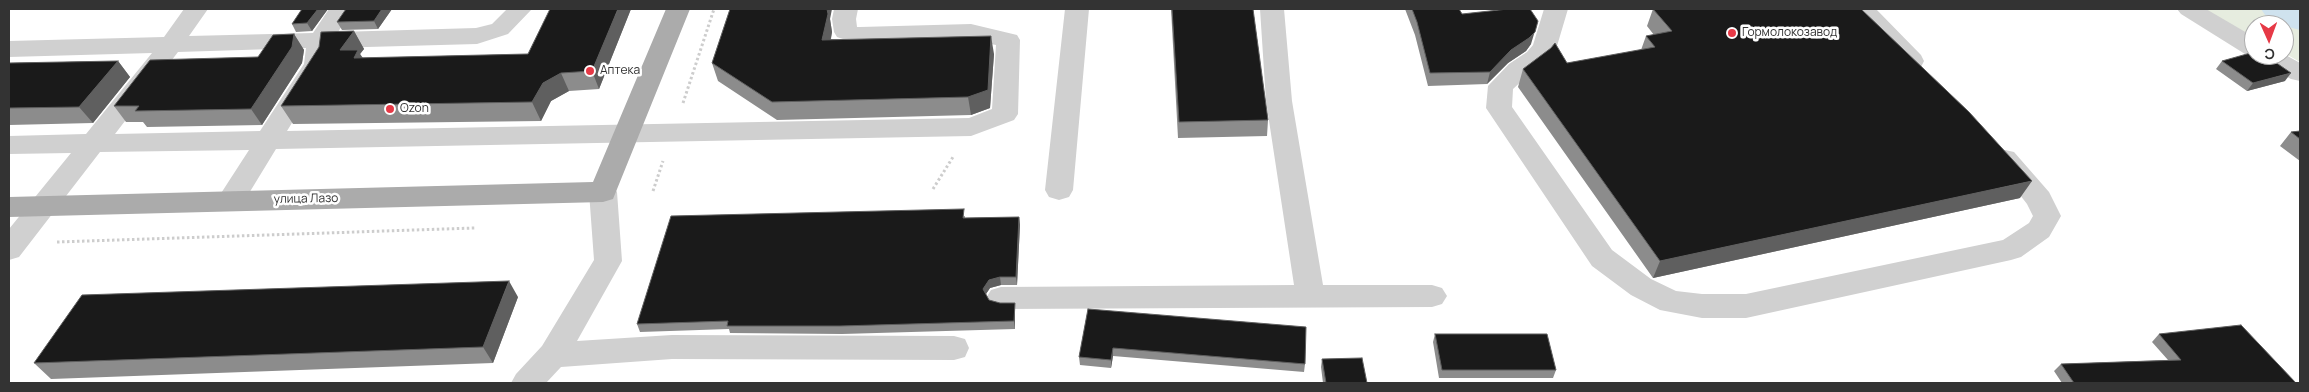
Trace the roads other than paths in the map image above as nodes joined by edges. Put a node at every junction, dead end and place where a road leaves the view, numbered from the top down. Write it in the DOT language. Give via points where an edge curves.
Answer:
graph roads {
  1 [pos="196,9"];
  2 [pos="342,9"];
  3 [pos="520,9"];
  4 [pos="678,9"];
  5 [pos="846,9"];
  6 [pos="1077,9"];
  7 [pos="1272,9"];
  8 [pos="1556,9"];
  9 [pos="1863,9"];
  10 [pos="2189,9"];
  11 [pos="319,42"];
  12 [pos="2244,42"];
  13 [pos="171,45"];
  14 [pos="9,49"];
  15 [pos="2285,65"];
  16 [pos="2300,73"];
  17 [pos="1931,81"];
  18 [pos="626,134"];
  19 [pos="1985,138"];
  20 [pos="267,141"];
  21 [pos="92,143"];
  22 [pos="9,145"];
  23 [pos="1059,190"];
  24 [pos="603,192"];
  25 [pos="230,201"];
  26 [pos="42,206"];
  27 [pos="9,207"];
  28 [pos="11,246"];
  29 [pos="1310,296"];
  30 [pos="1432,296"];
  31 [pos="1001,298"];
  32 [pos="954,348"];
  33 [pos="553,355"];
  34 [pos="527,383"];
  1 -- 13 [label="lane"];
  2 -- 11 [label="lane"];
  3 -- 11 [label="lane" via="500,29 477,36"];
  4 -- 18 [label="main road"];
  5 -- 18 [label="lane" via="846,32 860,35 971,32 1008,40 1004,114 971,127"];
  6 -- 23 [label="lane"];
  7 -- 29 [label="lane" via="1279,101"];
  8 -- 19 [label="lane" via="1545,46 1536,58 1501,86 1499,108 1602,258 1641,286 1671,302 1746,306 2011,249 2039,230 2047,216 2039,199"];
  9 -- 17 [label="lane"];
  10 -- 12 [label="lane"];
  11 -- 13 [label="lane"];
  11 -- 20 [label="lane" via="316,64"];
  13 -- 14 [label="lane"];
  13 -- 21 [label="lane"];
  15 -- 16 [label="lane"];
  18 -- 20 [label="lane"];
  18 -- 24 [label="main road"];
  20 -- 21 [label="lane"];
  20 -- 25 [label="lane"];
  21 -- 22 [label="lane"];
  21 -- 26 [label="lane"];
  24 -- 25 [label="main road, улица Лазо"];
  24 -- 33 [label="lane" via="608,261"];
  25 -- 26 [label="main road, улица Лазо"];
  26 -- 27 [label="main road, улица Лазо"];
  26 -- 28 [label="lane"];
  29 -- 30 [label="lane"];
  29 -- 31 [label="lane"];
  32 -- 33 [label="lane" via="672,347"];
  33 -- 34 [label="lane"];
}
